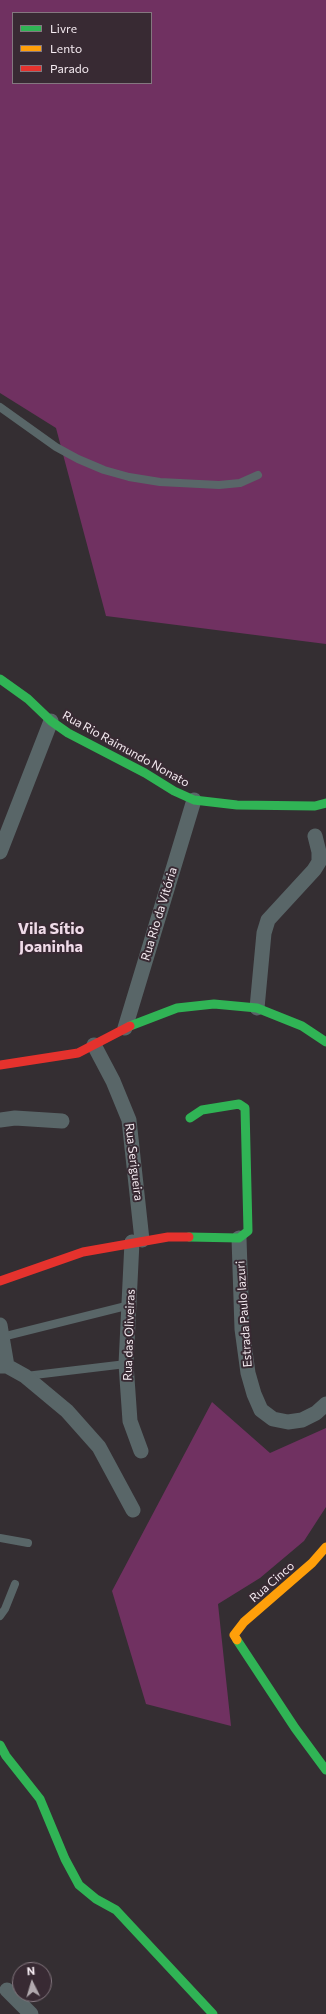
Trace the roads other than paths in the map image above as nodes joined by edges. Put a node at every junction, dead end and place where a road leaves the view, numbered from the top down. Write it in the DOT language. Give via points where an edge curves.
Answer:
graph roads {
  1 [pos="0,407"];
  2 [pos="258,475"];
  3 [pos="0,680"];
  4 [pos="51,721"];
  5 [pos="194,800"];
  6 [pos="326,803"];
  7 [pos="315,836"];
  8 [pos="0,852"];
  9 [pos="257,1008"];
  10 [pos="125,1028"];
  11 [pos="326,1042"];
  12 [pos="94,1045"];
  13 [pos="0,1065"];
  14 [pos="190,1118"];
  15 [pos="0,1120"];
  16 [pos="62,1121"];
  17 [pos="239,1238"];
  18 [pos="137,1241"];
  19 [pos="0,1281"];
  20 [pos="130,1305"];
  21 [pos="1,1331"];
  22 [pos="126,1364"];
  23 [pos="4,1366"];
  24 [pos="25,1376"];
  25 [pos="326,1404"];
  26 [pos="141,1451"];
  27 [pos="133,1510"];
  28 [pos="0,1538"];
  29 [pos="28,1543"];
  30 [pos="326,1547"];
  31 [pos="15,1584"];
  32 [pos="0,1616"];
  33 [pos="0,1744"];
  34 [pos="326,1770"];
  35 [pos="7,1990"];
  36 [pos="30,2014"];
  37 [pos="213,2014"];
  1 -- 2 [label="lane" via="62,450 104,470 129,478 219,485 240,483"];
  3 -- 4 [label="street, Rua Rio Raimundo Nonato" via="28,699"];
  4 -- 5 [label="street, Rua Rio Raimundo Nonato" via="68,734 145,772 174,791"];
  4 -- 8 [label="street"];
  5 -- 6 [label="street, Rua Rio Raimundo Nonato" via="237,806 315,806"];
  5 -- 10 [label="street, Rua Rio da Vitória"];
  7 -- 9 [label="street" via="319,862 268,920 264,933"];
  9 -- 10 [label="street" via="214,1004 177,1008"];
  9 -- 11 [label="street" via="302,1026"];
  10 -- 12 [label="street"];
  12 -- 13 [label="street" via="78,1053"];
  12 -- 18 [label="street, Rua Serigueira" via="129,1120"];
  14 -- 17 [label="street" via="202,1110 239,1104 245,1108 248,1231"];
  15 -- 16 [label="street" via="16,1118"];
  17 -- 18 [label="street" via="168,1237"];
  17 -- 25 [label="street, Estrada Paulo lazuri" via="243,1337 248,1373 260,1410 273,1419 288,1422 302,1420"];
  18 -- 19 [label="street" via="83,1252"];
  18 -- 20 [label="street, Rua das Oliveiras"];
  20 -- 21 [label="lane"];
  20 -- 22 [label="street, Rua das Oliveiras"];
  21 -- 23 [label="street"];
  22 -- 24 [label="lane"];
  22 -- 26 [label="street, Rua das Oliveiras" via="130,1421"];
  23 -- 24 [label="street"];
  24 -- 27 [label="street" via="67,1411 99,1447"];
  28 -- 29 [label="lane"];
  30 -- 34 [label="street, Rua Cinco" via="312,1563 244,1622 234,1635"];
  31 -- 32 [label="lane"];
  33 -- 37 [label="street" via="6,1756 40,1799 78,1885 116,1910"];
  35 -- 36 [label="street"];
}
